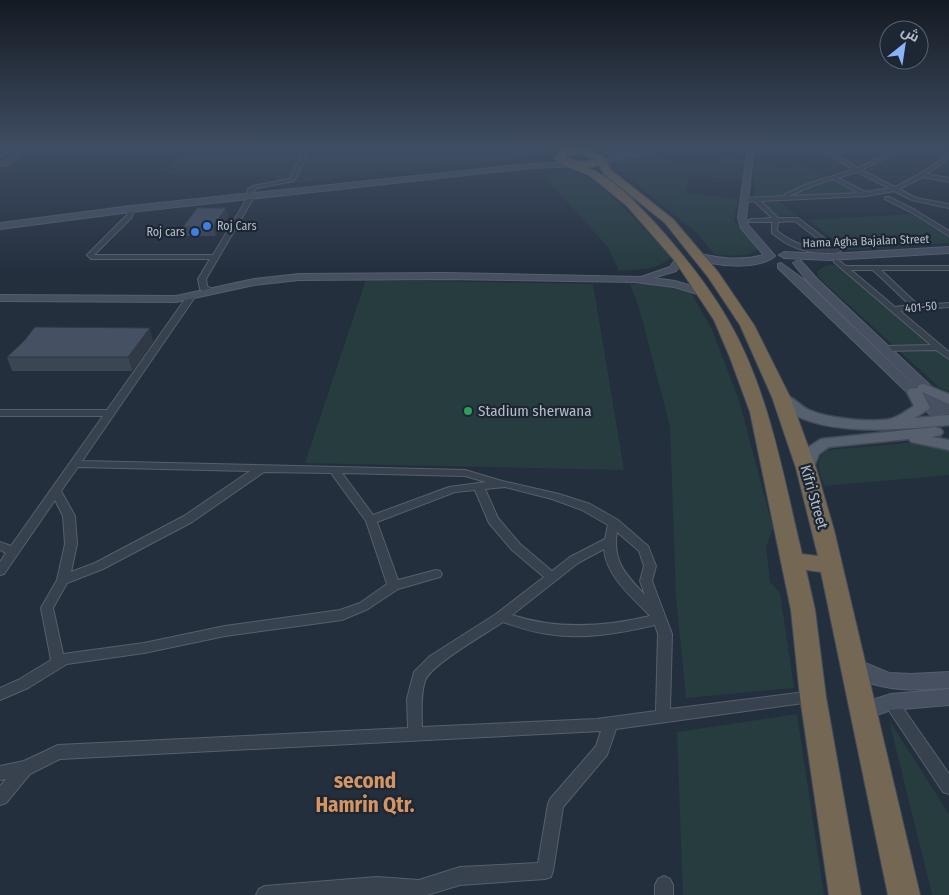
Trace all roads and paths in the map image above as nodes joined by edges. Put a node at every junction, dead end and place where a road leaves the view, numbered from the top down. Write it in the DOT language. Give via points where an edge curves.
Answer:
graph roads {
  1 [pos="252,189"];
  2 [pos="302,189"];
  3 [pos="310,189"];
  4 [pos="612,189"];
  5 [pos="629,189"];
  6 [pos="747,189"];
  7 [pos="803,189"];
  8 [pos="856,189"];
  9 [pos="895,189"];
  10 [pos="866,194"];
  11 [pos="250,195"];
  12 [pos="850,195"];
  13 [pos="887,198"];
  14 [pos="914,199"];
  15 [pos="746,200"];
  16 [pos="756,200"];
  17 [pos="769,200"];
  18 [pos="949,206"];
  19 [pos="131,209"];
  20 [pos="774,221"];
  21 [pos="750,224"];
  22 [pos="2,225"];
  23 [pos="949,234"];
  24 [pos="949,250"];
  25 [pos="916,254"];
  26 [pos="949,254"];
  27 [pos="769,256"];
  28 [pos="839,256"];
  29 [pos="214,257"];
  30 [pos="789,257"];
  31 [pos="689,258"];
  32 [pos="818,262"];
  33 [pos="779,265"];
  34 [pos="844,268"];
  35 [pos="875,268"];
  36 [pos="949,268"];
  37 [pos="713,275"];
  38 [pos="809,277"];
  39 [pos="635,279"];
  40 [pos="210,292"];
  41 [pos="704,294"];
  42 [pos="191,297"];
  43 [pos="3,298"];
  44 [pos="949,305"];
  45 [pos="916,308"];
  46 [pos="893,309"];
  47 [pos="938,347"];
  48 [pos="886,349"];
  49 [pos="949,356"];
  50 [pos="919,390"];
  51 [pos="782,397"];
  52 [pos="949,400"];
  53 [pos="0,413"];
  54 [pos="111,413"];
  55 [pos="948,421"];
  56 [pos="892,430"];
  57 [pos="949,445"];
  58 [pos="75,464"];
  59 [pos="262,468"];
  60 [pos="806,468"];
  61 [pos="334,470"];
  62 [pos="505,484"];
  63 [pos="478,486"];
  64 [pos="56,491"];
  65 [pos="371,520"];
  66 [pos="614,523"];
  67 [pos="610,541"];
  68 [pos="0,546"];
  69 [pos="14,551"];
  70 [pos="794,561"];
  71 [pos="831,565"];
  72 [pos="0,571"];
  73 [pos="436,574"];
  74 [pos="552,577"];
  75 [pos="63,580"];
  76 [pos="394,586"];
  77 [pos="502,617"];
  78 [pos="660,619"];
  79 [pos="58,662"];
  80 [pos="853,666"];
  81 [pos="949,680"];
  82 [pos="0,694"];
  83 [pos="901,695"];
  84 [pos="949,697"];
  85 [pos="813,698"];
  86 [pos="863,711"];
  87 [pos="663,717"];
  88 [pos="610,724"];
  89 [pos="415,734"];
  90 [pos="25,768"];
  91 [pos="0,773"];
  92 [pos="949,787"];
  93 [pos="0,798"];
  94 [pos="265,895"];
  95 [pos="845,895"];
  96 [pos="904,895"];
  1 -- 11 [label="street"];
  2 -- 11 [label="main road"];
  3 -- 11 [label="main road"];
  4 -- 31 [label="highway, Kifri Street"];
  5 -- 31 [label="highway, Kifri Street" via="669,221"];
  6 -- 15 [label="main road"];
  7 -- 17 [label="street"];
  8 -- 10 [label="street"];
  9 -- 10 [label="street"];
  9 -- 14 [label="street"];
  10 -- 12 [label="street"];
  11 -- 19 [label="main road"];
  11 -- 22 [label="main road" via="98,209"];
  11 -- 29 [label="street"];
  12 -- 13 [label="street"];
  12 -- 17 [label="street"];
  13 -- 14 [label="street"];
  13 -- 23 [label="street"];
  14 -- 18 [label="street"];
  15 -- 16 [label="street"];
  15 -- 21 [label="main road" via="744,210"];
  16 -- 17 [label="street"];
  16 -- 20 [label="street" via="774,217"];
  19 -- 22 [label="main road"];
  19 -- 29 [label="street" via="130,216 91,257"];
  20 -- 21 [label="street"];
  20 -- 28 [label="street" via="796,220"];
  20 -- 28 [label="street" via="774,232 792,246"];
  21 -- 27 [label="main road"];
  21 -- 30 [label="main road"];
  24 -- 25 [label="main road, Hama Agha Bajalan Street"];
  25 -- 26 [label="main road, Hama Agha Bajalan Street"];
  25 -- 28 [label="main road, Hama Agha Bajalan Street"];
  27 -- 30 [label="main road"];
  27 -- 31 [label="main road" via="727,263"];
  27 -- 33 [label="main road" via="769,261"];
  28 -- 30 [label="main road, Hama Agha Bajalan Street"];
  28 -- 32 [label="main road, Hama Agha Bajalan Street"];
  28 -- 34 [label="street"];
  29 -- 40 [label="street" via="201,283"];
  30 -- 32 [label="main road, Hama Agha Bajalan Street"];
  30 -- 33 [label="main road"];
  30 -- 38 [label="main road"];
  31 -- 37 [label="highway, Kifri Street"];
  31 -- 39 [label="main road" via="666,272"];
  31 -- 41 [label="highway, Kifri Street"];
  32 -- 38 [label="main road"];
  33 -- 37 [label="main road" via="731,267"];
  33 -- 50 [label="main road"];
  34 -- 35 [label="street"];
  34 -- 46 [label="street"];
  35 -- 36 [label="street"];
  35 -- 45 [label="street"];
  37 -- 51 [label="highway, Kifri Street" via="746,326"];
  38 -- 48 [label="main road"];
  39 -- 40 [label="main road" via="314,276 269,279"];
  39 -- 41 [label="main road" via="674,284"];
  40 -- 42 [label="main road"];
  41 -- 70 [label="highway, Kifri Street" via="729,336 759,412"];
  42 -- 43 [label="main road"];
  42 -- 54 [label="street"];
  44 -- 45 [label="street, 401-50"];
  45 -- 46 [label="street, 401-50"];
  46 -- 47 [label="street"];
  47 -- 48 [label="street"];
  47 -- 49 [label="street"];
  48 -- 50 [label="main road"];
  50 -- 52 [label="main road"];
  50 -- 55 [label="main road"];
  50 -- 56 [label="main road" via="922,408"];
  51 -- 56 [label="main road" via="797,410 823,420"];
  51 -- 60 [label="highway, Kifri Street"];
  53 -- 54 [label="street"];
  54 -- 58 [label="street"];
  55 -- 56 [label="main road"];
  56 -- 57 [label="main road"];
  56 -- 60 [label="main road" via="820,444 810,453"];
  58 -- 59 [label="street"];
  58 -- 64 [label="street"];
  59 -- 61 [label="street"];
  59 -- 75 [label="street" via="188,519 99,566"];
  60 -- 71 [label="highway, Kifri Street"];
  61 -- 62 [label="street" via="465,473"];
  61 -- 65 [label="street"];
  62 -- 63 [label="street"];
  62 -- 66 [label="street" via="586,507"];
  63 -- 65 [label="street" via="453,489"];
  63 -- 74 [label="street" via="493,520 516,548"];
  64 -- 69 [label="street"];
  64 -- 75 [label="street" via="69,516 71,544"];
  65 -- 76 [label="street"];
  66 -- 67 [label="street"];
  66 -- 78 [label="street" via="644,549 650,566 646,581"];
  67 -- 74 [label="street" via="574,560"];
  67 -- 78 [label="street" via="611,559 624,579"];
  68 -- 69 [label="street"];
  69 -- 72 [label="street"];
  70 -- 71 [label="highway"];
  70 -- 85 [label="highway, Kifri Street"];
  71 -- 80 [label="highway, Kifri Street"];
  73 -- 76 [label="street"];
  74 -- 77 [label="street"];
  75 -- 79 [label="street" via="48,608"];
  76 -- 79 [label="street" via="364,606 342,615 225,631"];
  77 -- 78 [label="street" via="536,627 571,630 631,626"];
  77 -- 89 [label="street" via="435,660 419,676 414,698"];
  78 -- 87 [label="street" via="665,634"];
  79 -- 82 [label="street"];
  80 -- 83 [label="main road"];
  80 -- 86 [label="highway, Kifri Street"];
  81 -- 83 [label="main road"];
  83 -- 84 [label="main road"];
  83 -- 86 [label="main road"];
  83 -- 92 [label="street"];
  85 -- 87 [label="street"];
  85 -- 95 [label="highway, Kifri Street"];
  86 -- 96 [label="highway, Kifri Street"];
  87 -- 88 [label="street"];
  88 -- 89 [label="street"];
  88 -- 94 [label="street" via="602,750 556,804 545,871 460,876 418,888 377,886"];
  89 -- 90 [label="street" via="58,752"];
  90 -- 91 [label="street"];
  90 -- 93 [label="street"];
}
